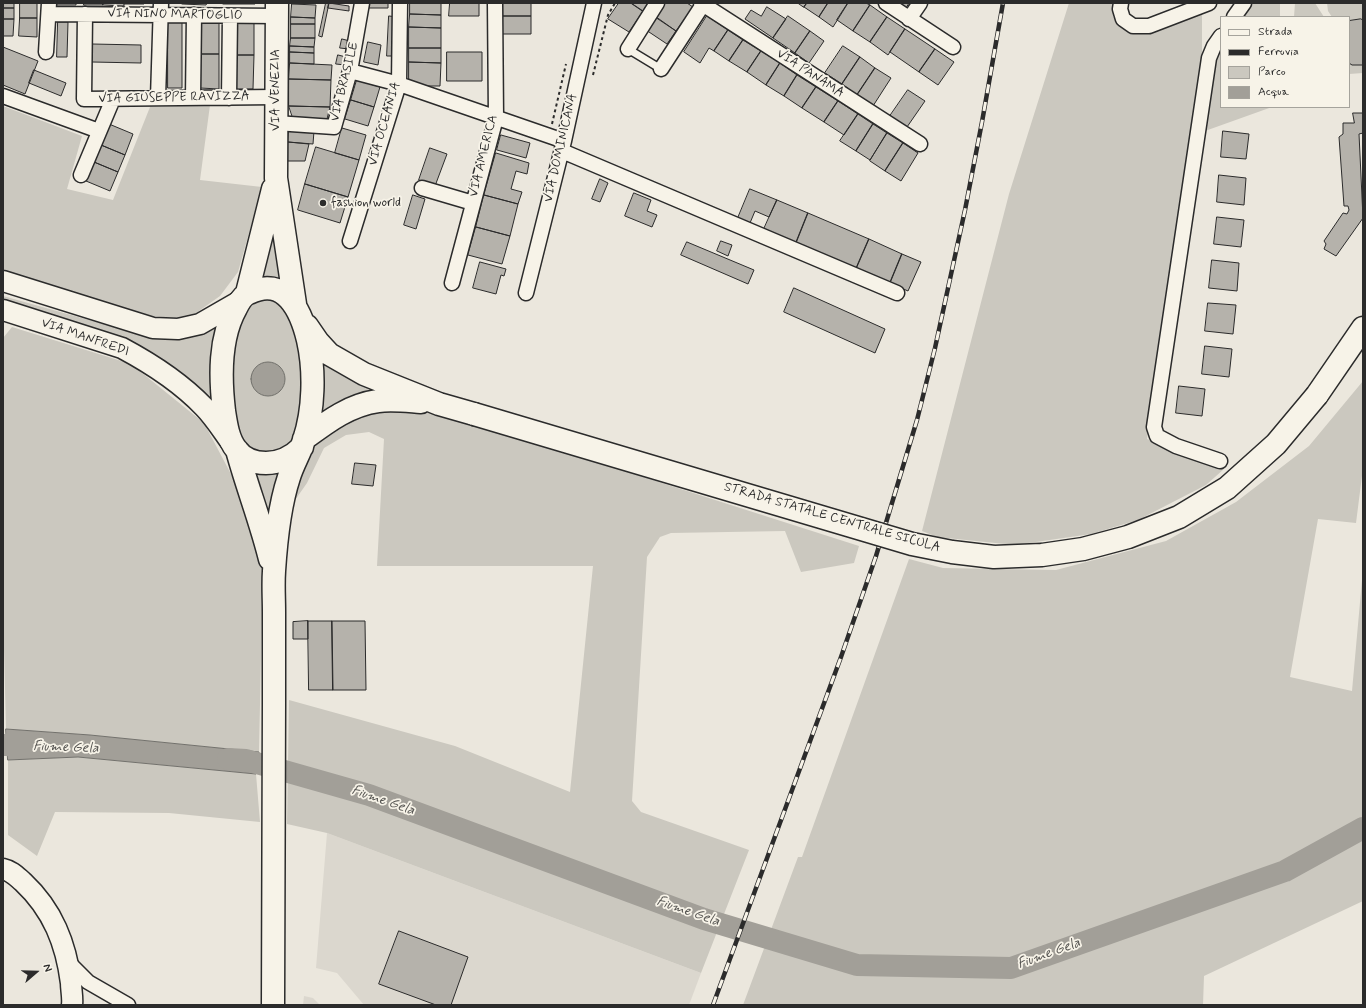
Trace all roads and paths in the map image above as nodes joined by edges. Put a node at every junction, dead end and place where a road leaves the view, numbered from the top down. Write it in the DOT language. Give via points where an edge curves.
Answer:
graph roads {
  1 [pos="362,3"];
  2 [pos="400,3"];
  3 [pos="495,3"];
  4 [pos="594,3"];
  5 [pos="615,3"];
  6 [pos="657,3"];
  7 [pos="702,3"];
  8 [pos="886,3"];
  9 [pos="920,3"];
  10 [pos="1121,3"];
  11 [pos="1209,3"];
  12 [pos="1244,3"];
  13 [pos="49,8"];
  14 [pos="160,9"];
  15 [pos="277,10"];
  16 [pos="222,12"];
  17 [pos="85,14"];
  18 [pos="194,15"];
  19 [pos="1235,16"];
  20 [pos="909,18"];
  21 [pos="1220,37"];
  22 [pos="953,47"];
  23 [pos="628,48"];
  24 [pos="46,52"];
  25 [pos="567,61"];
  26 [pos="661,69"];
  27 [pos="350,71"];
  28 [pos="591,82"];
  29 [pos="399,84"];
  30 [pos="3,96"];
  31 [pos="276,97"];
  32 [pos="158,98"];
  33 [pos="193,98"];
  34 [pos="229,98"];
  35 [pos="113,99"];
  36 [pos="496,118"];
  37 [pos="276,123"];
  38 [pos="100,131"];
  39 [pos="549,136"];
  40 [pos="920,144"];
  41 [pos="563,146"];
  42 [pos="81,175"];
  43 [pos="276,178"];
  44 [pos="422,188"];
  45 [pos="473,203"];
  46 [pos="350,241"];
  47 [pos="3,281"];
  48 [pos="452,283"];
  49 [pos="526,293"];
  50 [pos="897,293"];
  51 [pos="244,297"];
  52 [pos="4,311"];
  53 [pos="298,311"];
  54 [pos="1363,328"];
  55 [pos="439,404"];
  56 [pos="303,443"];
  57 [pos="234,446"];
  58 [pos="1220,461"];
  59 [pos="274,572"];
  60 [pos="6,865"];
  61 [pos="68,962"];
  62 [pos="72,1005"];
  63 [pos="128,1005"];
  64 [pos="273,1005"];
  1 -- 27 [label="street, VIA BRASILE"];
  2 -- 29 [label="street, VIA OCEANIA"];
  3 -- 36 [label="street, VIA AMERICA"];
  4 -- 41 [label="street, VIA DOMINICANA"];
  5 -- 28 [label="path" via="608,15"];
  6 -- 23 [label="street"];
  7 -- 26 [label="street"];
  7 -- 40 [label="street, VIA PANAMA"];
  8 -- 20 [label="street"];
  9 -- 20 [label="street"];
  10 -- 11 [label="street" via="1123,19 1133,26 1149,26"];
  12 -- 19 [label="street"];
  13 -- 17 [label="street, VIA NINO MARTOGLIO"];
  13 -- 24 [label="street"];
  14 -- 17 [label="street, VIA NINO MARTOGLIO"];
  14 -- 18 [label="street, VIA NINO MARTOGLIO"];
  14 -- 32 [label="street"];
  15 -- 16 [label="street, VIA NINO MARTOGLIO"];
  15 -- 31 [label="main road, VIA VENEZIA"];
  16 -- 18 [label="street, VIA NINO MARTOGLIO"];
  16 -- 34 [label="street"];
  17 -- 35 [label="street, VIA GIUSEPPE RAVIZZA" via="84,99"];
  18 -- 33 [label="street"];
  20 -- 22 [label="street"];
  21 -- 58 [label="street" via="1209,58 1154,427 1157,436 1176,446"];
  23 -- 26 [label="lane"];
  25 -- 39 [label="path"];
  27 -- 29 [label="street"];
  27 -- 37 [label="street, VIA BRASILE" via="334,127"];
  29 -- 36 [label="street"];
  29 -- 46 [label="street, VIA OCEANIA"];
  30 -- 38 [label="street"];
  31 -- 34 [label="street, VIA GIUSEPPE RAVIZZA"];
  31 -- 37 [label="main road, VIA VENEZIA"];
  32 -- 33 [label="street, VIA GIUSEPPE RAVIZZA"];
  32 -- 35 [label="street, VIA GIUSEPPE RAVIZZA"];
  33 -- 34 [label="street, VIA GIUSEPPE RAVIZZA"];
  35 -- 38 [label="street"];
  36 -- 39 [label="street"];
  36 -- 45 [label="street, VIA AMERICA"];
  37 -- 43 [label="main road, VIA VENEZIA"];
  38 -- 42 [label="street"];
  39 -- 41 [label="street"];
  41 -- 49 [label="street, VIA DOMINICANA"];
  41 -- 50 [label="street"];
  43 -- 51 [label="main road, VIA VENEZIA"];
  43 -- 53 [label="main road, VIA VENEZIA"];
  44 -- 45 [label="street"];
  45 -- 48 [label="street, VIA AMERICA"];
  47 -- 51 [label="street" via="153,328 178,329 200,324"];
  51 -- 53 [label="main road, STRADA STATALE CENTRALE SICULA" via="268,288 280,291"];
  51 -- 57 [label="main road, VIA VENEZIA" via="231,317 221,367 225,418"];
  52 -- 57 [label="street, VIA MANFREDI" via="122,348 140,357 180,385 204,408"];
  53 -- 55 [label="main road, STRADA STATALE CENTRALE SICULA" via="318,342 345,364"];
  53 -- 56 [label="main road, VIA VENEZIA" via="308,341 313,402"];
  54 -- 55 [label="main road, STRADA STATALE CENTRALE SICULA, bridge" via="1317,395 1276,444 1226,488 1179,517 1128,537 1083,549 1042,556 994,557 912,544"];
  55 -- 56 [label="main road, STRADA STATALE CENTRALE SICULA" via="378,401 362,405 338,416"];
  56 -- 57 [label="main road, STRADA STATALE CENTRALE SICULA" via="293,455 271,463 245,459"];
  56 -- 59 [label="main road, VIA VENEZIA" via="289,476 280,514"];
  57 -- 59 [label="main road, VIA VENEZIA" via="264,533"];
  59 -- 64 [label="main road"];
  60 -- 61 [label="street" via="46,909 60,937"];
  61 -- 62 [label="street"];
  61 -- 63 [label="street" via="88,982"];
}
